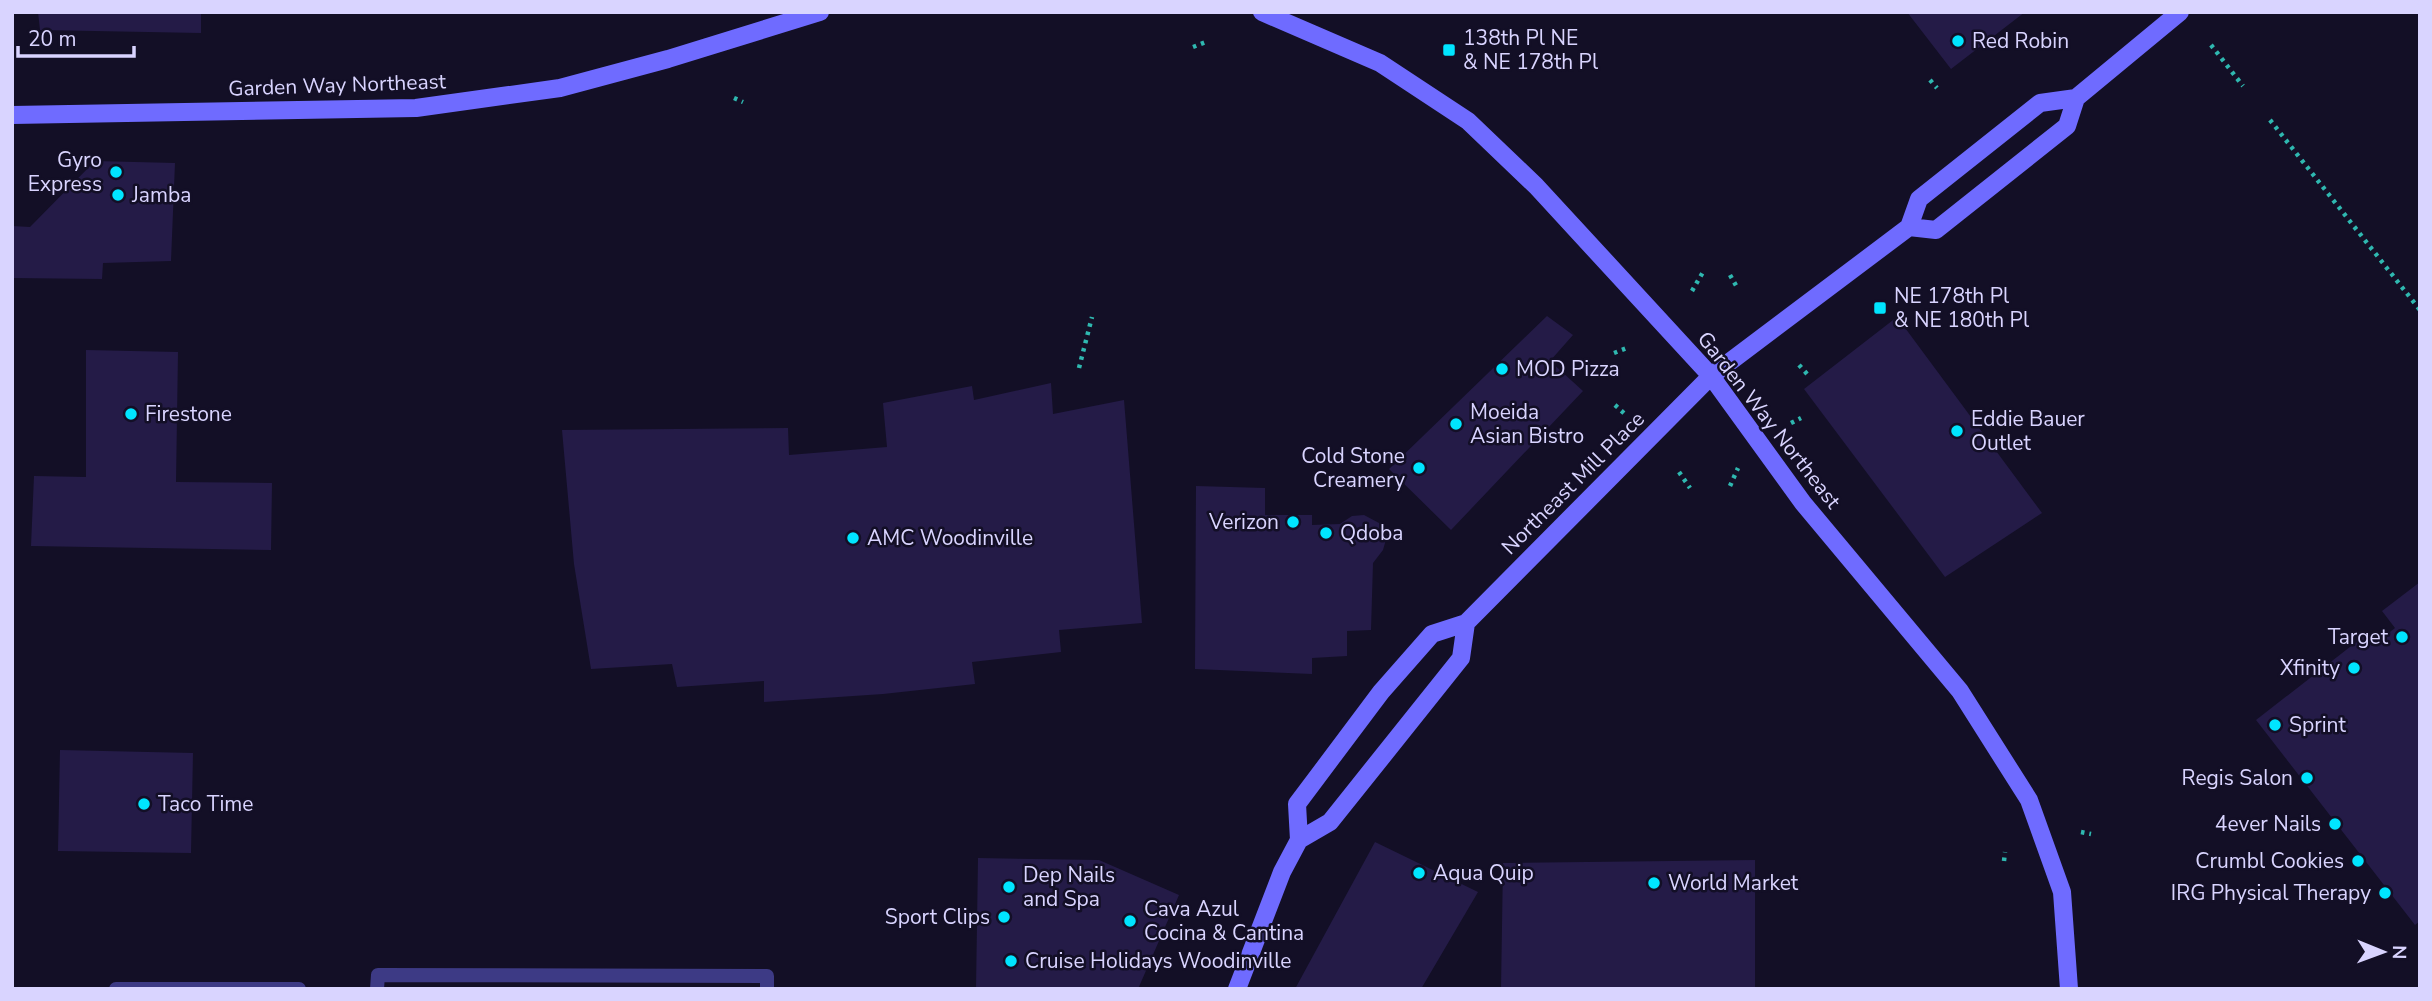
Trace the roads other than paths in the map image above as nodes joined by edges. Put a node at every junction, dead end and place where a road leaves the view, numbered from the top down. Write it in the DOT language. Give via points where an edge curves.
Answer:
graph roads {
  1 [pos="820,12"];
  2 [pos="1262,12"];
  3 [pos="2180,12"];
  4 [pos="2076,98"];
  5 [pos="12,115"];
  6 [pos="1909,227"];
  7 [pos="1711,376"];
  8 [pos="1466,623"];
  9 [pos="1299,840"];
  10 [pos="378,982"];
  11 [pos="678,982"];
  12 [pos="767,982"];
  13 [pos="116,989"];
  14 [pos="299,989"];
  15 [pos="1237,989"];
  16 [pos="2069,989"];
  1 -- 5 [label="street, Garden Way Northeast" via="560,88 416,108"];
  2 -- 7 [label="street, Garden Way Northeast" via="1380,63 1468,121 1536,186"];
  3 -- 4 [label="street"];
  4 -- 6 [label="street" via="2040,103 1919,199"];
  4 -- 6 [label="street" via="2067,126 1936,230"];
  6 -- 7 [label="street, Northeast Mill Place"];
  7 -- 8 [label="street, Northeast Mill Place"];
  7 -- 16 [label="street, Garden Way Northeast" via="1803,503 1959,691 2029,800 2062,892"];
  8 -- 9 [label="street" via="1461,658 1330,822"];
  8 -- 9 [label="street, Northeast Mill Place" via="1432,634 1381,692 1297,804"];
  9 -- 15 [label="street"];
  10 -- 11 [label="lane"];
  11 -- 12 [label="lane"];
  13 -- 14 [label="lane"];
}
